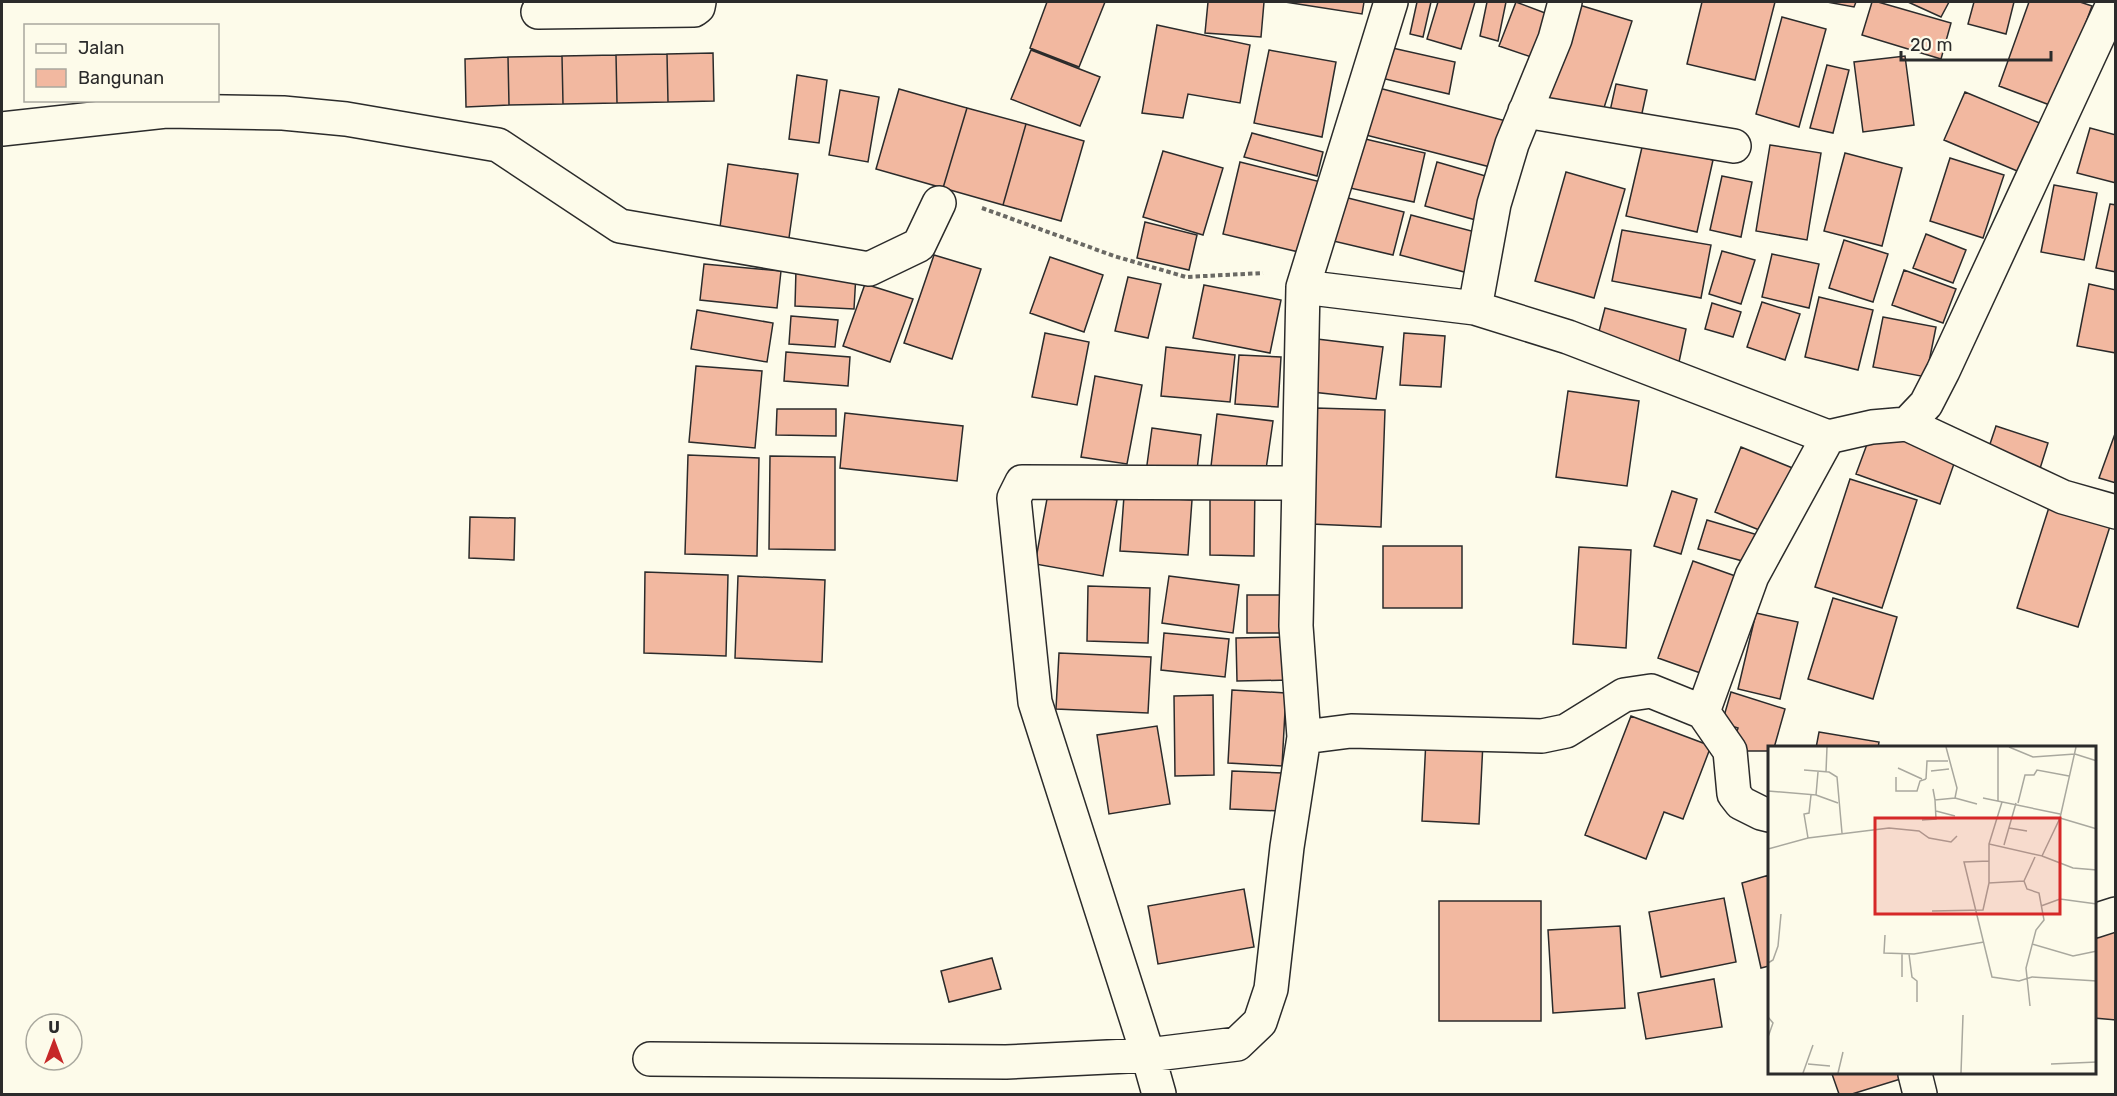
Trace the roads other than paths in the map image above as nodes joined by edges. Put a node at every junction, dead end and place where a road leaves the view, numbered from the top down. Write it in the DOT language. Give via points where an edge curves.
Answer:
graph roads {
  1 [pos="699,2"];
  2 [pos="1391,2"];
  3 [pos="1565,2"];
  4 [pos="2114,2"];
  5 [pos="538,12"];
  6 [pos="1525,111"];
  7 [pos="2,129"];
  8 [pos="1734,146"];
  9 [pos="939,203"];
  10 [pos="1304,279"];
  11 [pos="1475,308"];
  12 [pos="1907,424"];
  13 [pos="1828,437"];
  14 [pos="1298,483"];
  15 [pos="2115,512"];
  16 [pos="1703,712"];
  17 [pos="1304,737"];
  18 [pos="1768,814"];
  19 [pos="2115,914"];
  20 [pos="2096,920"];
  21 [pos="1148,1055"];
  22 [pos="650,1059"];
  23 [pos="1915,1075"];
  24 [pos="1159,1095"];
  25 [pos="1920,1095"];
  1 -- 5 [label="street" via="694,10"];
  2 -- 10 [label="street"];
  3 -- 6 [label="street" via="1555,39"];
  4 -- 12 [label="street" via="1943,372 1926,404"];
  6 -- 8 [label="street"];
  6 -- 11 [label="street" via="1494,204"];
  7 -- 9 [label="street" via="166,111 346,118 498,145 620,226 869,269 919,245"];
  10 -- 11 [label="street"];
  10 -- 14 [label="street"];
  11 -- 13 [label="street" via="1568,338"];
  12 -- 13 [label="street"];
  12 -- 15 [label="street" via="2062,497"];
  13 -- 16 [label="street" via="1752,576"];
  14 -- 17 [label="street" via="1296,626"];
  14 -- 21 [label="street" via="1022,482 1014,498 1035,702"];
  16 -- 17 [label="street" via="1651,691 1624,695 1566,731 1542,736 1351,731"];
  16 -- 18 [label="street" via="1730,750 1734,795 1742,803"];
  17 -- 21 [label="street" via="1271,988 1260,1022 1237,1044"];
  19 -- 20 [label="street"];
  21 -- 22 [label="street" via="1005,1062"];
  21 -- 24 [label="street"];
  23 -- 25 [label="street"];
}
